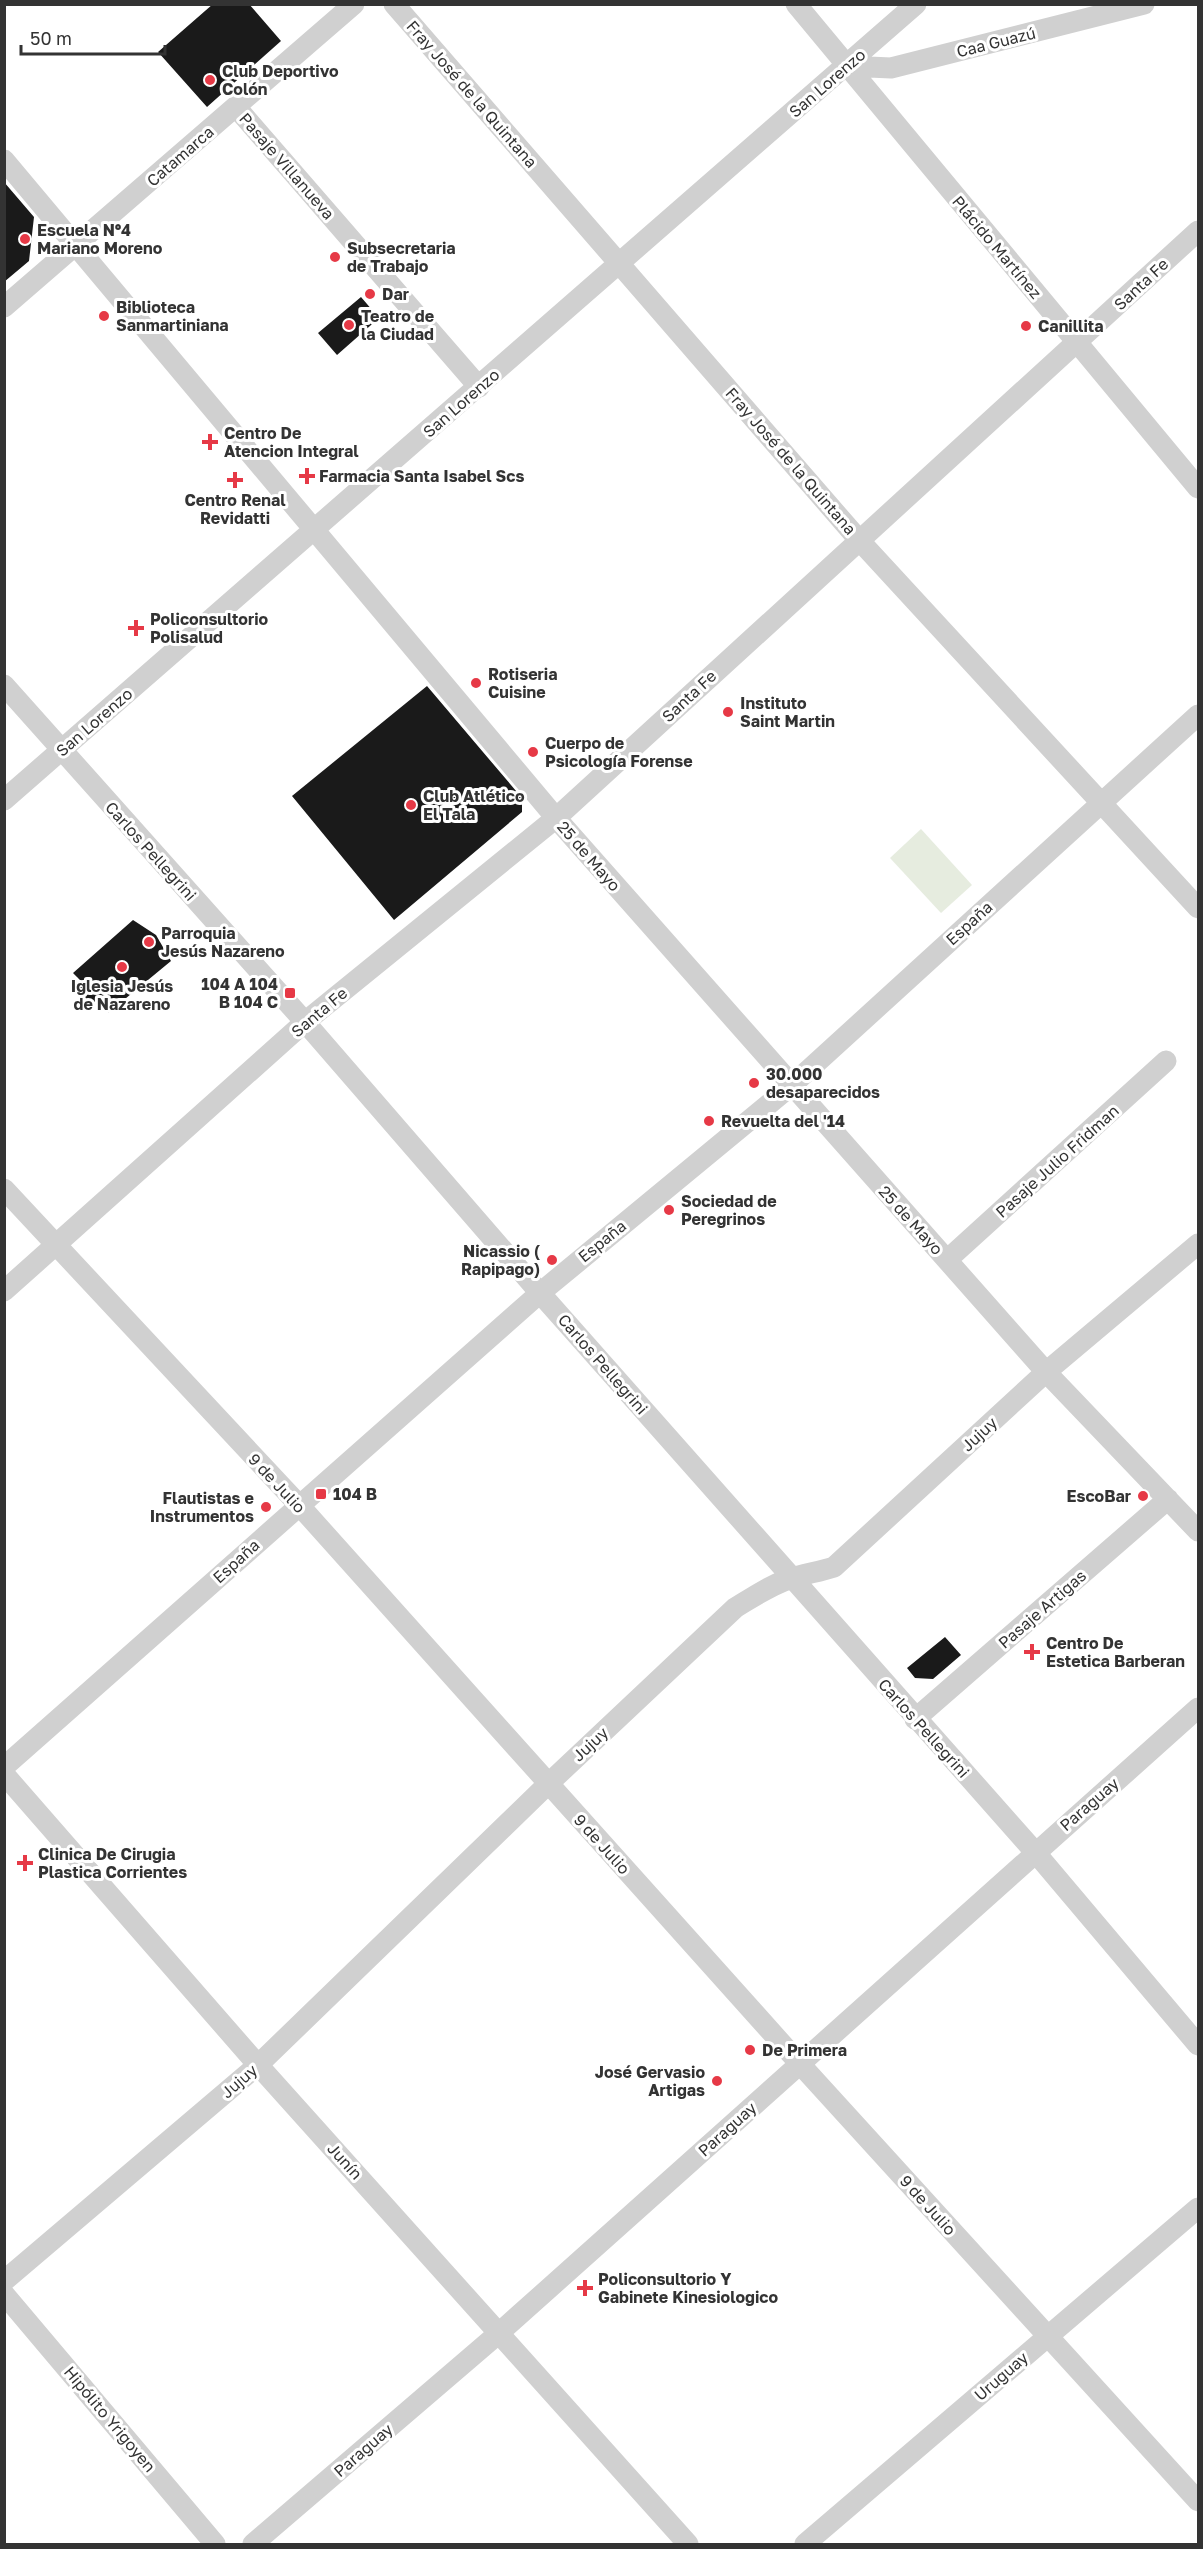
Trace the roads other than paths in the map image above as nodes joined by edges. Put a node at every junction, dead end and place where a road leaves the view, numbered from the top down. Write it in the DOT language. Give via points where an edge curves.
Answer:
graph roads {
  1 [pos="354,4"];
  2 [pos="394,4"];
  3 [pos="796,4"];
  4 [pos="916,4"];
  5 [pos="1144,4"];
  6 [pos="847,66"];
  7 [pos="236,107"];
  8 [pos="4,160"];
  9 [pos="1198,231"];
  10 [pos="77,245"];
  11 [pos="620,263"];
  12 [pos="4,307"];
  13 [pos="1077,343"];
  14 [pos="479,387"];
  15 [pos="1198,488"];
  16 [pos="315,530"];
  17 [pos="859,540"];
  18 [pos="4,685"];
  19 [pos="1198,715"];
  20 [pos="61,751"];
  21 [pos="4,800"];
  22 [pos="1101,804"];
  23 [pos="556,819"];
  24 [pos="1198,908"];
  25 [pos="305,1022"];
  26 [pos="1167,1061"];
  27 [pos="792,1085"];
  28 [pos="4,1189"];
  29 [pos="1198,1244"];
  30 [pos="55,1245"];
  31 [pos="947,1260"];
  32 [pos="4,1291"];
  33 [pos="540,1293"];
  34 [pos="1046,1372"];
  35 [pos="1168,1499"];
  36 [pos="298,1505"];
  37 [pos="1198,1531"];
  38 [pos="792,1578"];
  39 [pos="1198,1708"];
  40 [pos="915,1719"];
  41 [pos="4,1767"];
  42 [pos="4,1774"];
  43 [pos="548,1784"];
  44 [pos="1035,1852"];
  45 [pos="1198,2045"];
  46 [pos="800,2064"];
  47 [pos="258,2065"];
  48 [pos="1198,2208"];
  49 [pos="4,2281"];
  50 [pos="4,2294"];
  51 [pos="499,2333"];
  52 [pos="1048,2337"];
  53 [pos="1198,2502"];
  54 [pos="215,2544"];
  55 [pos="253,2544"];
  56 [pos="688,2544"];
  57 [pos="805,2544"];
  1 -- 7 [label="street, Catamarca"];
  2 -- 11 [label="street, Fray José de la Quintana"];
  3 -- 6 [label="street, Plácido Martínez"];
  4 -- 6 [label="street, San Lorenzo"];
  5 -- 6 [label="street, Caa Guazú" via="891,68"];
  6 -- 11 [label="street, San Lorenzo"];
  6 -- 13 [label="street, Plácido Martínez"];
  7 -- 10 [label="street, Catamarca"];
  7 -- 14 [label="street, Pasaje Villanueva"];
  8 -- 10 [label="street, 25 de Mayo"];
  9 -- 13 [label="street, Santa Fe"];
  10 -- 12 [label="street, Catamarca"];
  10 -- 16 [label="street, 25 de Mayo"];
  11 -- 14 [label="street, San Lorenzo"];
  11 -- 17 [label="street, Fray José de la Quintana"];
  13 -- 15 [label="street, Plácido Martínez"];
  13 -- 17 [label="street, Santa Fe"];
  14 -- 16 [label="street, San Lorenzo"];
  16 -- 20 [label="street, San Lorenzo"];
  16 -- 23 [label="street, 25 de Mayo"];
  17 -- 22 [label="street, Fray José de la Quintana"];
  17 -- 23 [label="street, Santa Fe"];
  18 -- 20 [label="street, Carlos Pellegrini"];
  19 -- 22 [label="street, España"];
  20 -- 21 [label="street, San Lorenzo"];
  20 -- 25 [label="street, Carlos Pellegrini"];
  22 -- 24 [label="street, Fray José de la Quintana"];
  22 -- 27 [label="street, España"];
  23 -- 25 [label="street, Santa Fe"];
  23 -- 27 [label="street, 25 de Mayo"];
  25 -- 30 [label="street, Santa Fe"];
  25 -- 33 [label="street, Carlos Pellegrini"];
  26 -- 31 [label="street, Pasaje Julio Fridman"];
  27 -- 31 [label="street, 25 de Mayo"];
  27 -- 33 [label="street, España"];
  28 -- 30 [label="street, 9 de Julio"];
  29 -- 34 [label="street, Jujuy"];
  30 -- 32 [label="street, Santa Fe"];
  30 -- 36 [label="street, 9 de Julio"];
  31 -- 34 [label="street, 25 de Mayo"];
  33 -- 36 [label="street, España"];
  33 -- 38 [label="street, Carlos Pellegrini"];
  34 -- 35 [label="street, 25 de Mayo"];
  34 -- 38 [label="street, Jujuy" via="834,1567"];
  35 -- 37 [label="street, 25 de Mayo"];
  35 -- 40 [label="street, Pasaje Artigas"];
  36 -- 41 [label="street, España"];
  36 -- 43 [label="street, 9 de Julio"];
  38 -- 40 [label="street, Carlos Pellegrini"];
  38 -- 43 [label="street, Jujuy" via="735,1608"];
  39 -- 44 [label="street, Paraguay"];
  40 -- 44 [label="street, Carlos Pellegrini"];
  42 -- 47 [label="street, Junín"];
  43 -- 46 [label="street, 9 de Julio"];
  43 -- 47 [label="street, Jujuy"];
  44 -- 45 [label="street, Carlos Pellegrini"];
  44 -- 46 [label="street, Paraguay"];
  46 -- 51 [label="street, Paraguay"];
  46 -- 52 [label="street, 9 de Julio"];
  47 -- 49 [label="street, Jujuy"];
  47 -- 51 [label="street, Junín"];
  48 -- 52 [label="street, Uruguay"];
  50 -- 54 [label="street, Hipólito Yrigoyen"];
  51 -- 55 [label="street, Paraguay"];
  51 -- 56 [label="street, Junín"];
  52 -- 53 [label="street, 9 de Julio"];
  52 -- 57 [label="street, Uruguay"];
}
